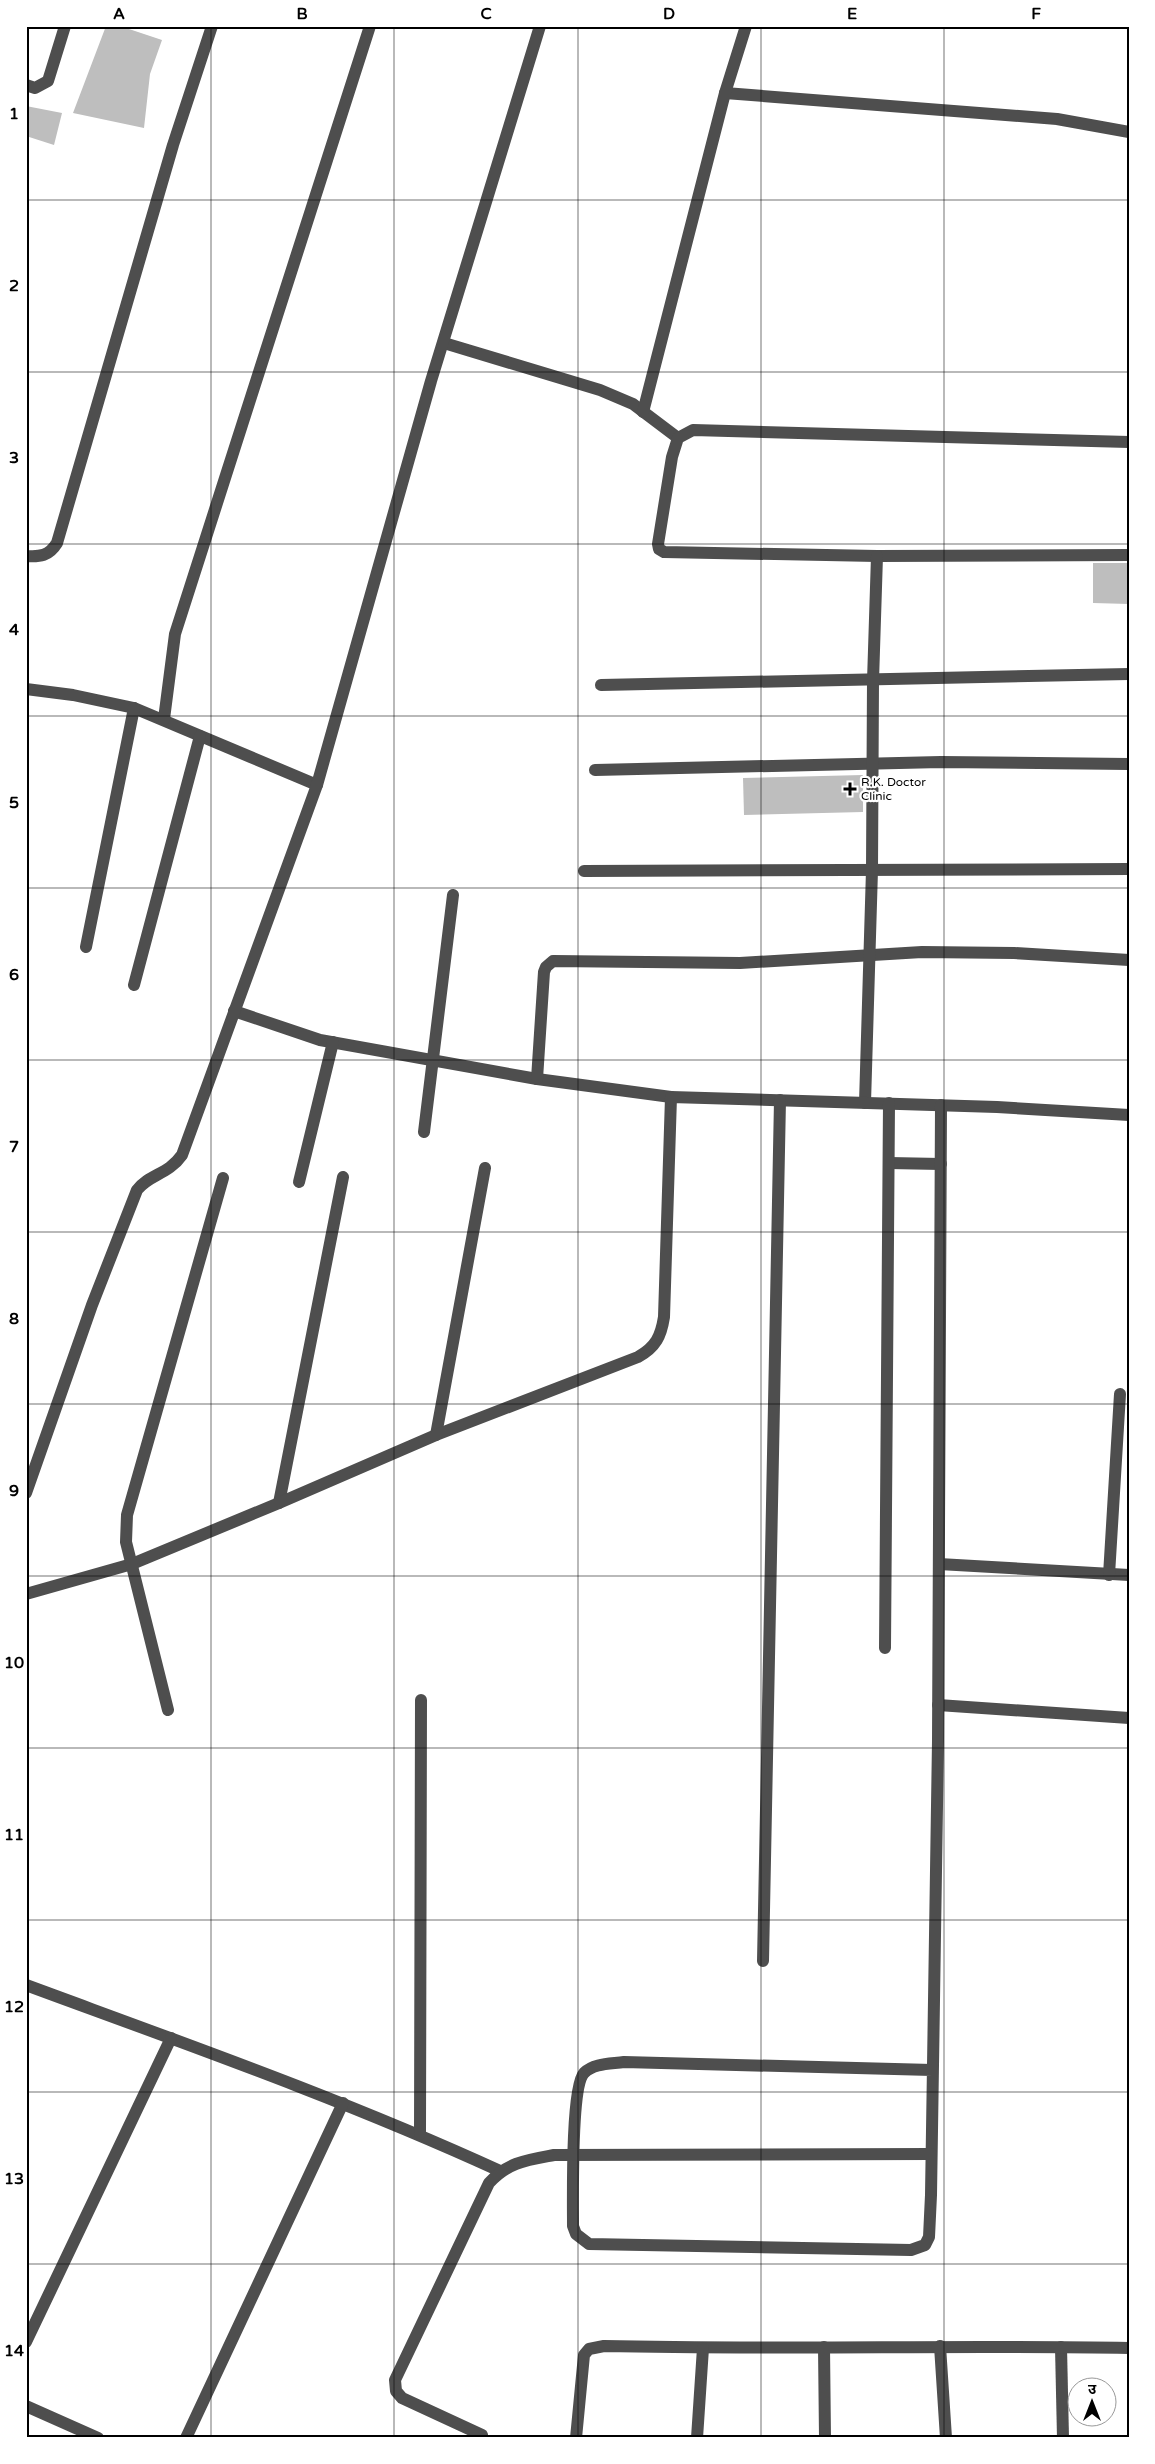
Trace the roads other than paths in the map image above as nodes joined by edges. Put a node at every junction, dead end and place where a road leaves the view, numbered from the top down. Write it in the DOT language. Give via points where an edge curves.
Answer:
graph roads {
  1 [pos="66,26"];
  2 [pos="212,26"];
  3 [pos="370,26"];
  4 [pos="540,26"];
  5 [pos="746,26"];
  6 [pos="26,85"];
  7 [pos="725,93"];
  8 [pos="1129,132"];
  9 [pos="444,342"];
  10 [pos="643,412"];
  11 [pos="678,438"];
  12 [pos="1129,442"];
  13 [pos="1129,555"];
  14 [pos="26,556"];
  15 [pos="877,556"];
  16 [pos="1129,674"];
  17 [pos="873,680"];
  18 [pos="601,685"];
  19 [pos="26,689"];
  20 [pos="134,708"];
  21 [pos="164,719"];
  22 [pos="200,736"];
  23 [pos="874,763"];
  24 [pos="1129,764"];
  25 [pos="595,770"];
  26 [pos="317,785"];
  27 [pos="1129,869"];
  28 [pos="872,870"];
  29 [pos="584,871"];
  30 [pos="453,896"];
  31 [pos="86,946"];
  32 [pos="868,955"];
  33 [pos="1129,960"];
  34 [pos="134,985"];
  35 [pos="234,1011"];
  36 [pos="333,1042"];
  37 [pos="432,1060"];
  38 [pos="536,1079"];
  39 [pos="671,1097"];
  40 [pos="780,1100"];
  41 [pos="865,1103"];
  42 [pos="889,1103"];
  43 [pos="941,1105"];
  44 [pos="1129,1115"];
  45 [pos="424,1132"];
  46 [pos="889,1163"];
  47 [pos="941,1164"];
  48 [pos="485,1168"];
  49 [pos="343,1177"];
  50 [pos="223,1178"];
  51 [pos="299,1182"];
  52 [pos="1120,1394"];
  53 [pos="436,1435"];
  54 [pos="30,1472"];
  55 [pos="26,1493"];
  56 [pos="280,1503"];
  57 [pos="132,1564"];
  58 [pos="939,1564"];
  59 [pos="1109,1575"];
  60 [pos="1129,1576"];
  61 [pos="26,1594"];
  62 [pos="885,1648"];
  63 [pos="421,1700"];
  64 [pos="938,1705"];
  65 [pos="168,1710"];
  66 [pos="1129,1718"];
  67 [pos="763,1961"];
  68 [pos="26,1985"];
  69 [pos="171,2038"];
  70 [pos="932,2070"];
  71 [pos="343,2103"];
  72 [pos="420,2134"];
  73 [pos="574,2154"];
  74 [pos="931,2154"];
  75 [pos="500,2171"];
  76 [pos="26,2342"];
  77 [pos="940,2346"];
  78 [pos="824,2347"];
  79 [pos="1061,2347"];
  80 [pos="703,2348"];
  81 [pos="1129,2348"];
  82 [pos="26,2406"];
  83 [pos="482,2435"];
  84 [pos="98,2438"];
  85 [pos="186,2438"];
  86 [pos="576,2438"];
  87 [pos="697,2438"];
  88 [pos="825,2438"];
  89 [pos="946,2438"];
  90 [pos="1063,2438"];
  1 -- 6 [label="street" via="48,81 35,88"];
  2 -- 14 [label="street" via="173,145 56,543 52,551 42,556"];
  3 -- 21 [label="street" via="174,634"];
  4 -- 9 [label="street"];
  5 -- 7 [label="street"];
  7 -- 8 [label="street" via="1057,119"];
  7 -- 10 [label="street"];
  9 -- 10 [label="street" via="600,390 633,404"];
  9 -- 26 [label="street"];
  10 -- 11 [label="street"];
  11 -- 12 [label="street" via="693,430"];
  11 -- 15 [label="street" via="658,544 660,551"];
  13 -- 15 [label="street"];
  15 -- 17 [label="street"];
  16 -- 17 [label="street"];
  17 -- 18 [label="street"];
  17 -- 23 [label="street"];
  19 -- 20 [label="street"];
  20 -- 21 [label="street"];
  20 -- 31 [label="street"];
  21 -- 22 [label="street"];
  22 -- 26 [label="street"];
  22 -- 34 [label="street"];
  23 -- 24 [label="street"];
  23 -- 25 [label="street"];
  23 -- 28 [label="street"];
  26 -- 35 [label="street"];
  27 -- 28 [label="street"];
  28 -- 29 [label="street"];
  28 -- 32 [label="street"];
  30 -- 37 [label="street"];
  32 -- 33 [label="street" via="1014,953"];
  32 -- 38 [label="street" via="740,964 553,961 544,972"];
  32 -- 41 [label="street"];
  35 -- 36 [label="street"];
  35 -- 54 [label="street" via="182,1155 169,1170 142,1183 132,1200"];
  36 -- 37 [label="street"];
  36 -- 51 [label="street"];
  37 -- 38 [label="street"];
  37 -- 45 [label="street"];
  38 -- 39 [label="street"];
  39 -- 40 [label="street"];
  39 -- 53 [label="street" via="664,1317 662,1330 651,1350"];
  40 -- 41 [label="street"];
  40 -- 67 [label="street"];
  41 -- 42 [label="street"];
  42 -- 43 [label="street"];
  42 -- 46 [label="street"];
  43 -- 44 [label="street"];
  43 -- 47 [label="street"];
  46 -- 47 [label="street"];
  46 -- 62 [label="street"];
  47 -- 58 [label="street"];
  48 -- 53 [label="street"];
  49 -- 56 [label="street"];
  50 -- 57 [label="street" via="127,1515 126,1542"];
  52 -- 59 [label="street"];
  53 -- 56 [label="street"];
  54 -- 55 [label="street"];
  56 -- 57 [label="street"];
  57 -- 61 [label="street"];
  57 -- 65 [label="street"];
  58 -- 59 [label="street"];
  58 -- 64 [label="street"];
  59 -- 60 [label="street"];
  63 -- 72 [label="street"];
  64 -- 66 [label="street"];
  64 -- 70 [label="street"];
  68 -- 69 [label="street"];
  69 -- 71 [label="street"];
  69 -- 76 [label="street"];
  70 -- 73 [label="street" via="624,2062 593,2066 583,2074 578,2088"];
  70 -- 74 [label="street"];
  71 -- 72 [label="street"];
  71 -- 85 [label="street"];
  72 -- 75 [label="street"];
  73 -- 74 [label="street"];
  73 -- 74 [label="street" via="573,2226 576,2234 589,2244 911,2250 925,2244 929,2237"];
  73 -- 75 [label="street" via="554,2154 521,2161"];
  75 -- 83 [label="street" via="489,2183 395,2380 396,2391 402,2398"];
  77 -- 78 [label="street"];
  77 -- 79 [label="street"];
  77 -- 89 [label="street"];
  78 -- 80 [label="street"];
  78 -- 88 [label="street"];
  79 -- 81 [label="street"];
  79 -- 90 [label="street"];
  80 -- 86 [label="street" via="604,2346 589,2349 581,2366"];
  80 -- 87 [label="street"];
  82 -- 84 [label="street"];
}
